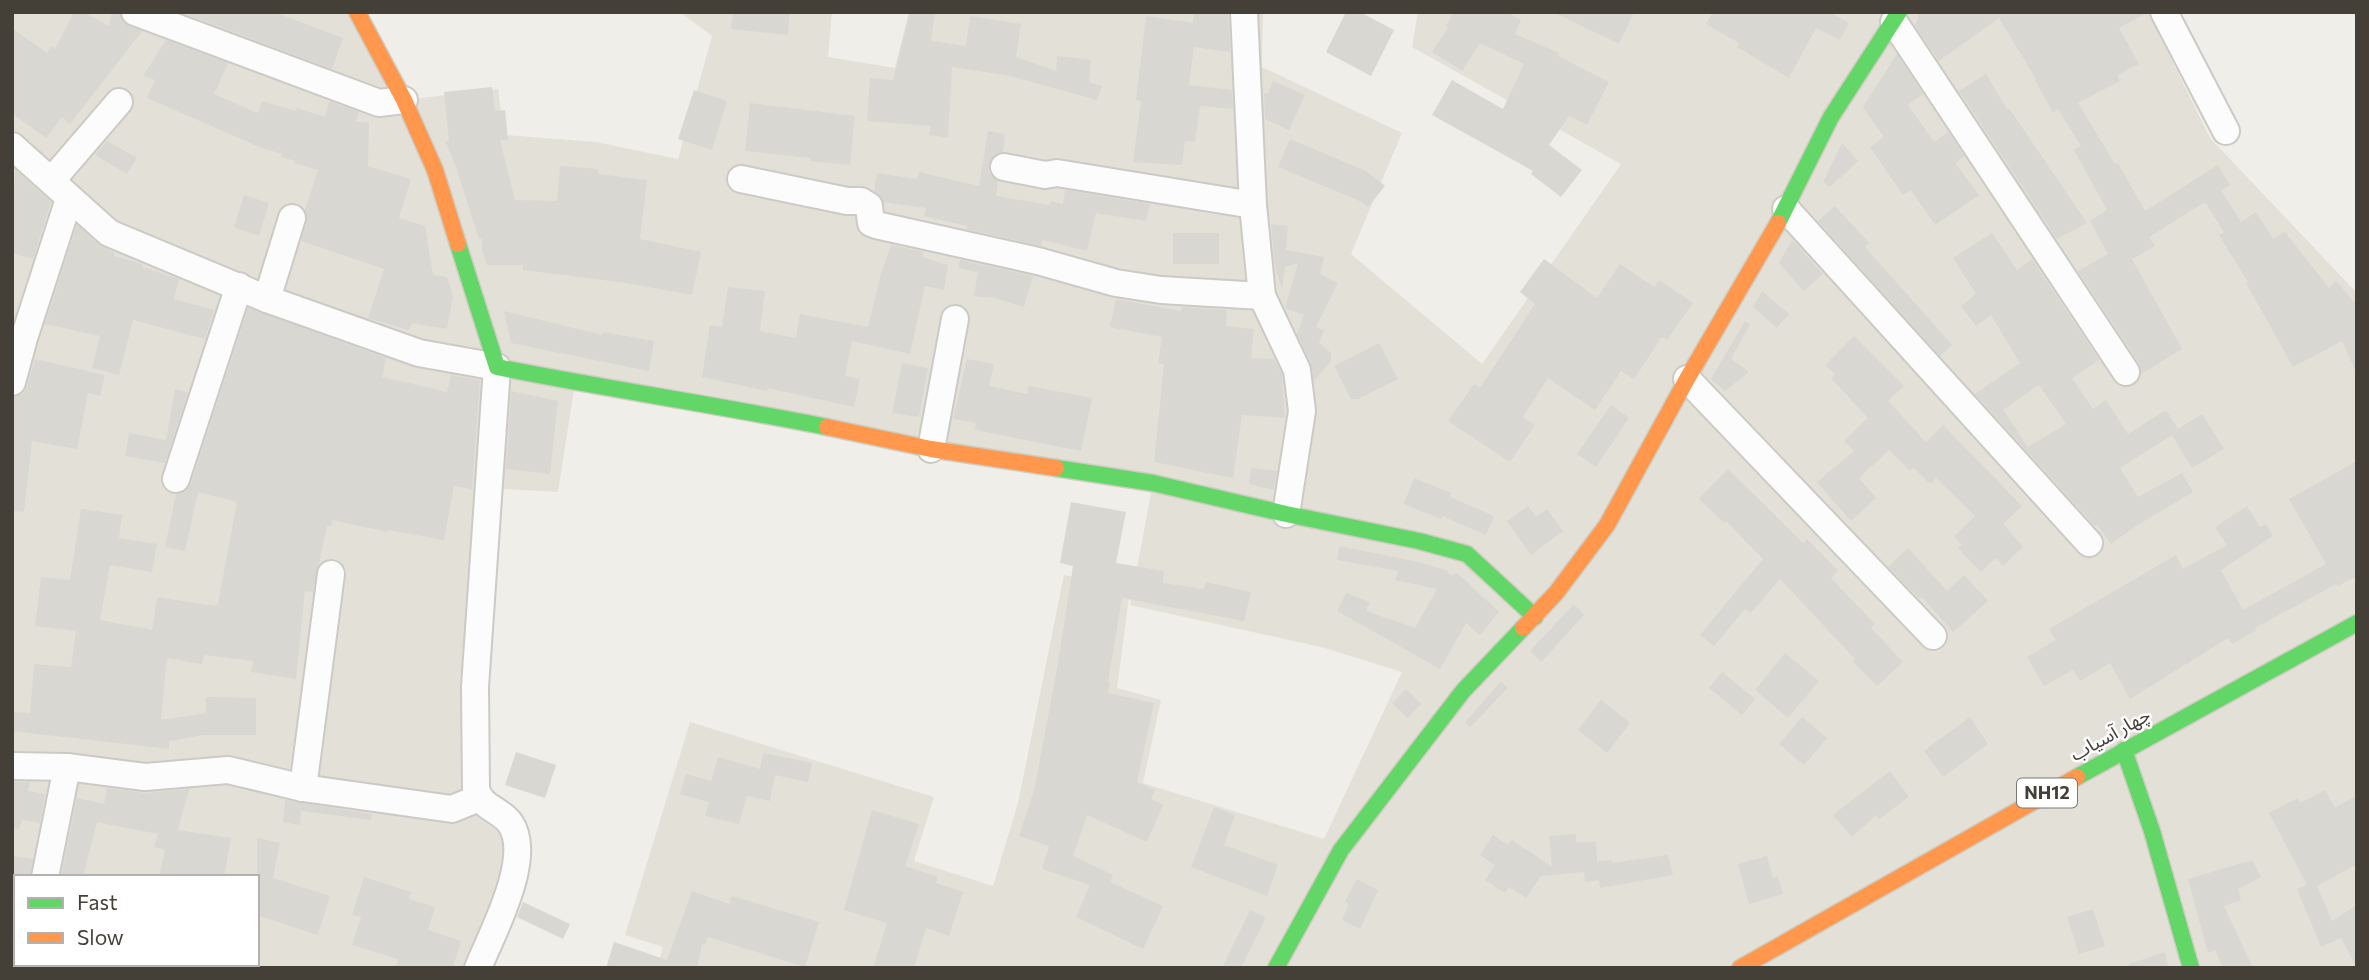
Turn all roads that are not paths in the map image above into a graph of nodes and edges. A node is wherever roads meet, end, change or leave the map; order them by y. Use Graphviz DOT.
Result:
graph roads {
  1 [pos="135,12"];
  2 [pos="357,12"];
  3 [pos="1244,12"];
  4 [pos="2164,12"];
  5 [pos="1897,17"];
  6 [pos="404,100"];
  7 [pos="119,103"];
  8 [pos="2227,131"];
  9 [pos="12,146"];
  10 [pos="1004,167"];
  11 [pos="741,179"];
  12 [pos="60,190"];
  13 [pos="1253,205"];
  14 [pos="1786,209"];
  15 [pos="292,218"];
  16 [pos="239,286"];
  17 [pos="1262,296"];
  18 [pos="267,299"];
  19 [pos="955,319"];
  20 [pos="497,367"];
  21 [pos="2126,372"];
  22 [pos="1687,379"];
  23 [pos="12,382"];
  24 [pos="931,449"];
  25 [pos="176,479"];
  26 [pos="1286,514"];
  27 [pos="2089,543"];
  28 [pos="331,574"];
  29 [pos="1535,617"];
  30 [pos="2357,623"];
  31 [pos="1933,636"];
  32 [pos="2124,750"];
  33 [pos="12,766"];
  34 [pos="67,767"];
  35 [pos="303,788"];
  36 [pos="479,799"];
  37 [pos="45,875"];
  38 [pos="478,968"];
  39 [pos="1276,968"];
  40 [pos="1740,968"];
  41 [pos="2191,968"];
  1 -- 6 [label="street"];
  2 -- 6 [label="main road"];
  3 -- 13 [label="street"];
  4 -- 8 [label="street"];
  5 -- 14 [label="main road"];
  5 -- 21 [label="street"];
  6 -- 20 [label="main road"];
  7 -- 12 [label="street"];
  9 -- 12 [label="street"];
  10 -- 13 [label="street"];
  11 -- 17 [label="street"];
  12 -- 16 [label="street"];
  12 -- 23 [label="street"];
  13 -- 17 [label="street"];
  14 -- 22 [label="main road"];
  14 -- 27 [label="street"];
  15 -- 18 [label="street"];
  16 -- 18 [label="street"];
  16 -- 25 [label="street"];
  17 -- 26 [label="street"];
  18 -- 20 [label="street"];
  19 -- 24 [label="street"];
  20 -- 24 [label="main road"];
  20 -- 36 [label="street"];
  22 -- 29 [label="main road"];
  22 -- 31 [label="street"];
  24 -- 26 [label="main road"];
  26 -- 29 [label="main road"];
  28 -- 35 [label="street"];
  29 -- 39 [label="main road"];
  30 -- 32 [label="main road, چهار آسیاب / NH12"];
  32 -- 40 [label="main road, چهار آسیاب / NH12"];
  32 -- 41 [label="main road"];
  33 -- 34 [label="street"];
  34 -- 35 [label="street"];
  34 -- 37 [label="street"];
  35 -- 36 [label="street"];
  36 -- 38 [label="street"];
}
